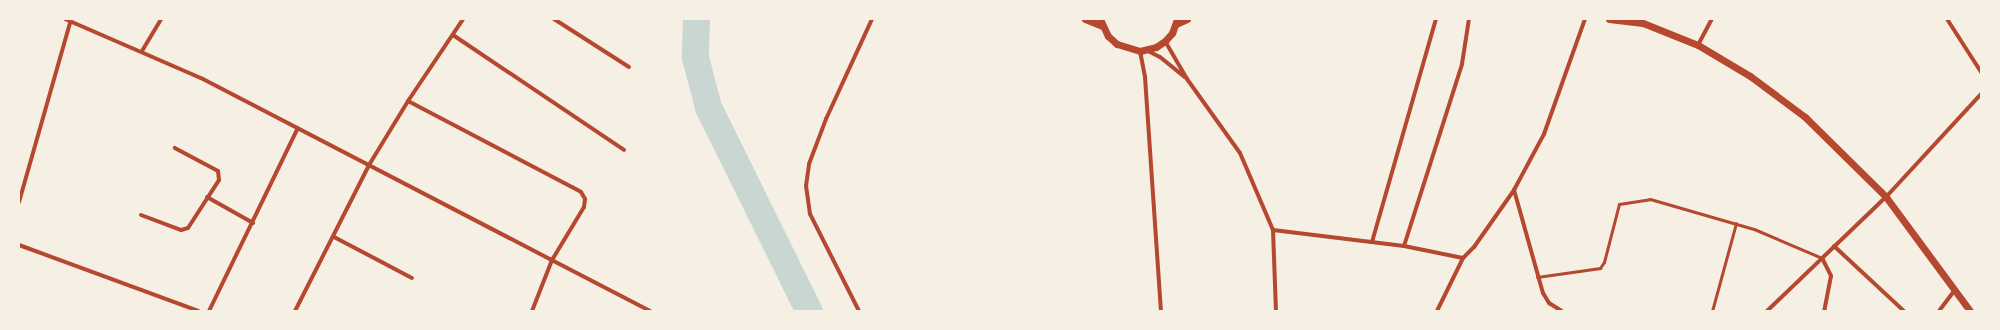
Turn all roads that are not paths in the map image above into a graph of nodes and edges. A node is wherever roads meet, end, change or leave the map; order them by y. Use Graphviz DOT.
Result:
graph roads {
  1 [pos="65,19"];
  2 [pos="161,19"];
  3 [pos="463,19"];
  4 [pos="554,19"];
  5 [pos="872,19"];
  6 [pos="1085,19"];
  7 [pos="1187,19"];
  8 [pos="1436,19"];
  9 [pos="1469,19"];
  10 [pos="1585,19"];
  11 [pos="1609,19"];
  12 [pos="1712,19"];
  13 [pos="1947,19"];
  14 [pos="71,20"];
  15 [pos="1177,21"];
  16 [pos="1101,22"];
  17 [pos="453,35"];
  18 [pos="1165,41"];
  19 [pos="1698,45"];
  20 [pos="142,51"];
  21 [pos="1143,51"];
  22 [pos="629,67"];
  23 [pos="1981,72"];
  24 [pos="1187,79"];
  25 [pos="1981,94"];
  26 [pos="408,101"];
  27 [pos="298,128"];
  28 [pos="175,148"];
  29 [pos="624,150"];
  30 [pos="369,165"];
  31 [pos="1514,190"];
  32 [pos="207,197"];
  33 [pos="1886,197"];
  34 [pos="19,202"];
  35 [pos="141,215"];
  36 [pos="1736,222"];
  37 [pos="253,223"];
  38 [pos="1273,230"];
  39 [pos="334,237"];
  40 [pos="1372,242"];
  41 [pos="19,245"];
  42 [pos="1404,246"];
  43 [pos="1834,246"];
  44 [pos="1463,258"];
  45 [pos="1822,258"];
  46 [pos="552,260"];
  47 [pos="1537,277"];
  48 [pos="412,278"];
  49 [pos="1955,290"];
  50 [pos="198,311"];
  51 [pos="209,311"];
  52 [pos="295,311"];
  53 [pos="532,311"];
  54 [pos="650,311"];
  55 [pos="859,311"];
  56 [pos="1161,311"];
  57 [pos="1276,311"];
  58 [pos="1437,311"];
  59 [pos="1562,311"];
  60 [pos="1712,311"];
  61 [pos="1767,311"];
  62 [pos="1824,311"];
  63 [pos="1904,311"];
  64 [pos="1939,311"];
  65 [pos="1970,311"];
  1 -- 14 [label="street"];
  2 -- 20 [label="street"];
  3 -- 17 [label="street"];
  4 -- 22 [label="street"];
  5 -- 55 [label="street"];
  6 -- 16 [label="street"];
  7 -- 15 [label="street"];
  8 -- 40 [label="street"];
  9 -- 42 [label="street"];
  10 -- 31 [label="street"];
  11 -- 19 [label="street"];
  12 -- 19 [label="street"];
  13 -- 23 [label="street"];
  14 -- 20 [label="street"];
  14 -- 34 [label="street"];
  15 -- 18 [label="street"];
  16 -- 21 [label="street"];
  17 -- 26 [label="street"];
  17 -- 29 [label="street"];
  18 -- 21 [label="street"];
  18 -- 24 [label="street"];
  19 -- 33 [label="street"];
  20 -- 27 [label="street"];
  21 -- 24 [label="street"];
  21 -- 56 [label="street"];
  24 -- 38 [label="street"];
  25 -- 33 [label="street"];
  26 -- 30 [label="street"];
  26 -- 46 [label="street"];
  27 -- 30 [label="street"];
  27 -- 37 [label="street"];
  28 -- 32 [label="street"];
  30 -- 39 [label="street"];
  30 -- 46 [label="street"];
  31 -- 44 [label="street"];
  31 -- 47 [label="street"];
  32 -- 35 [label="street"];
  32 -- 37 [label="street"];
  33 -- 43 [label="street"];
  33 -- 49 [label="street"];
  36 -- 45 [label="lane"];
  36 -- 47 [label="lane"];
  36 -- 60 [label="lane"];
  37 -- 51 [label="street"];
  38 -- 40 [label="street"];
  38 -- 57 [label="street"];
  39 -- 48 [label="street"];
  39 -- 52 [label="street"];
  40 -- 42 [label="street"];
  41 -- 50 [label="street"];
  42 -- 44 [label="street"];
  43 -- 45 [label="street"];
  43 -- 63 [label="street"];
  44 -- 58 [label="street"];
  45 -- 61 [label="street"];
  45 -- 62 [label="street"];
  46 -- 53 [label="street"];
  46 -- 54 [label="street"];
  47 -- 59 [label="street"];
  49 -- 64 [label="street"];
  49 -- 65 [label="street"];
}
